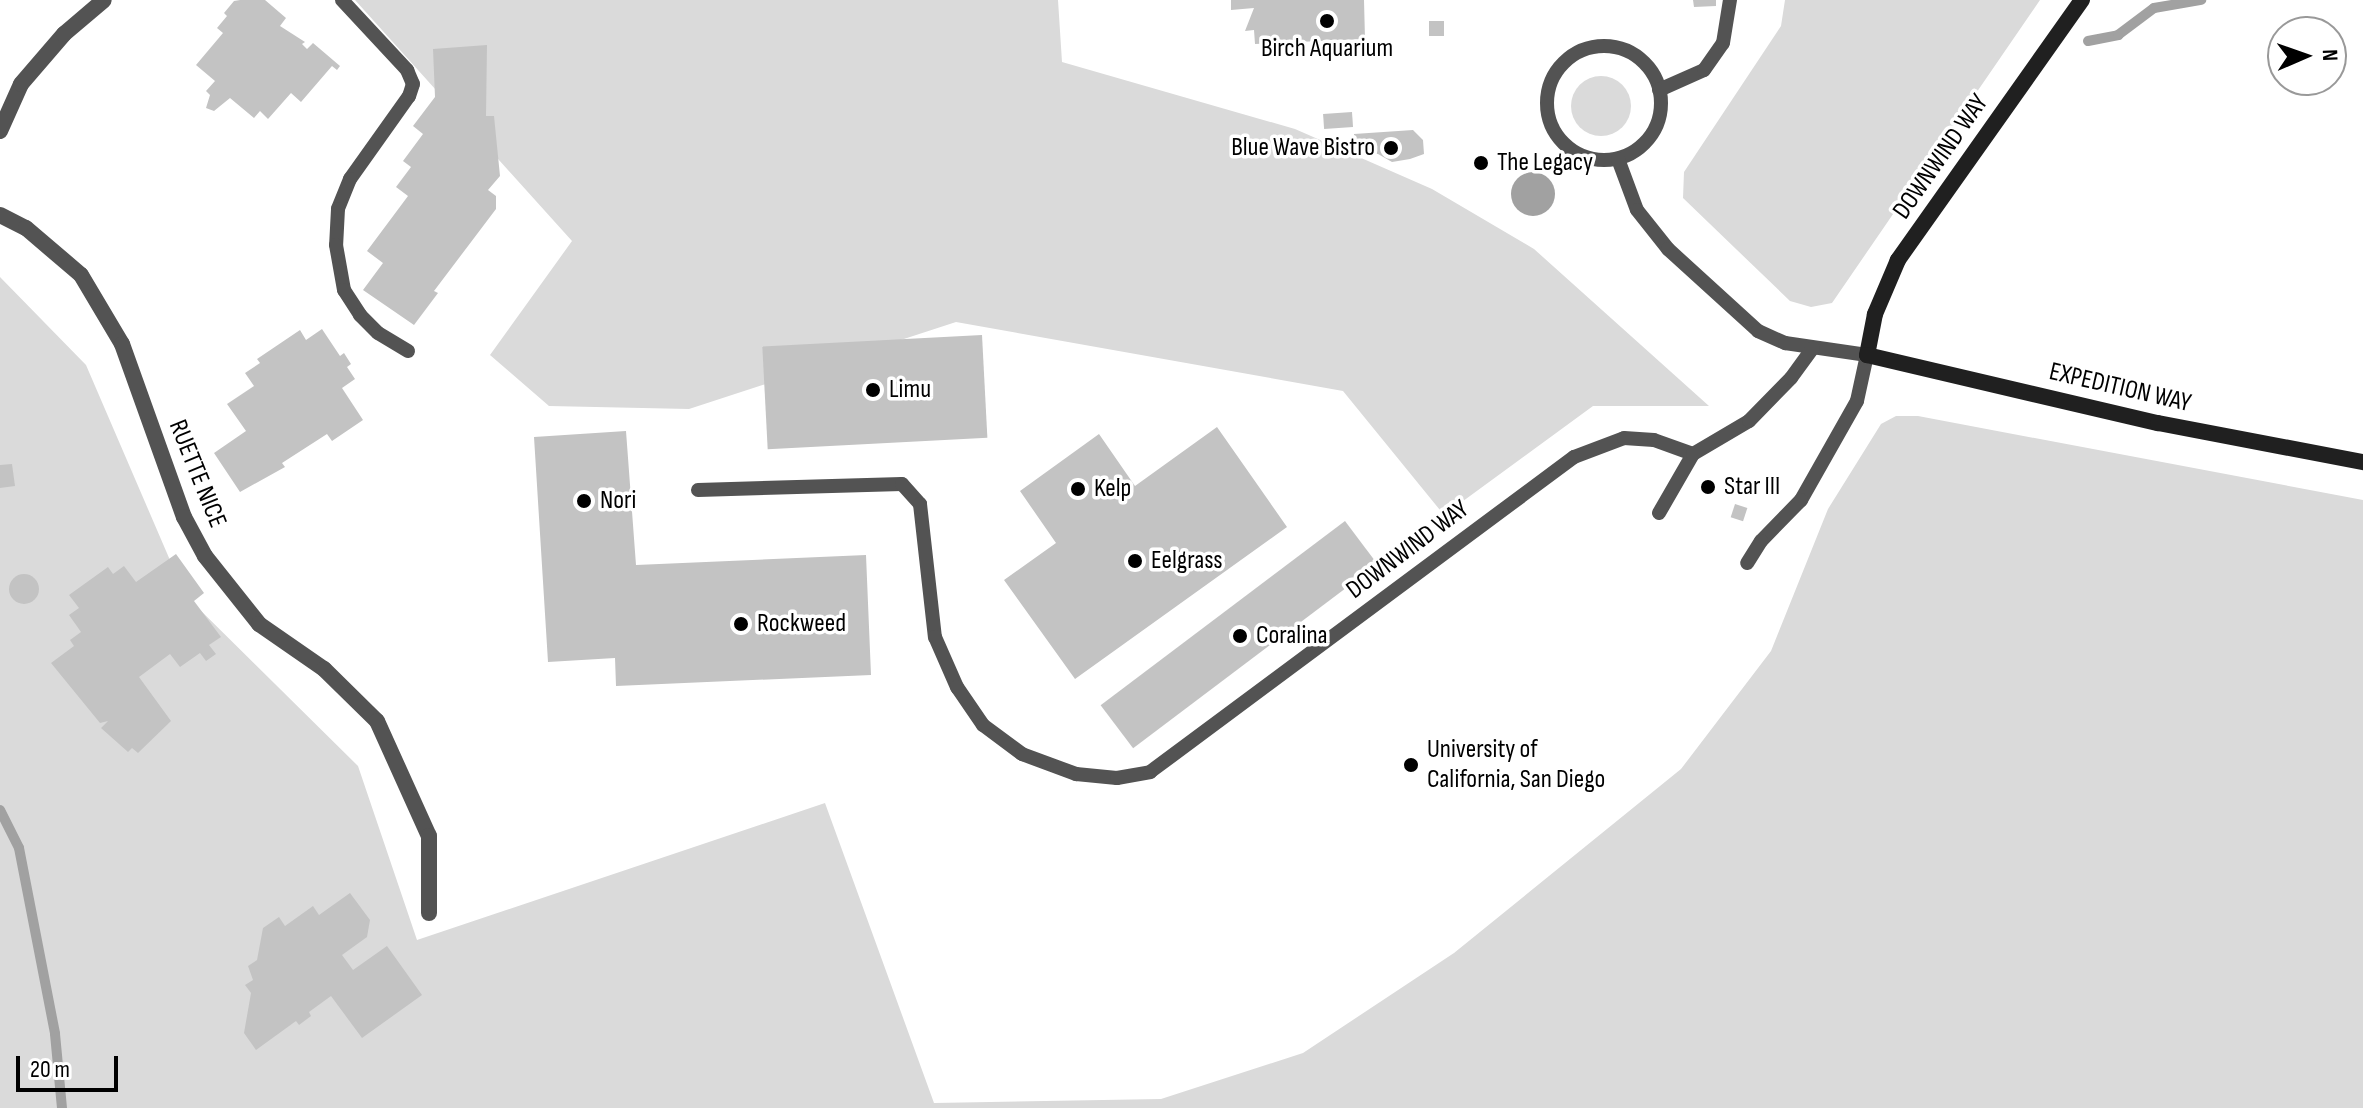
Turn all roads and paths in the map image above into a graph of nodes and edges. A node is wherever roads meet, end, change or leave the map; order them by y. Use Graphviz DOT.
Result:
graph roads {
  1 [pos="104,0"];
  2 [pos="342,0"];
  3 [pos="1730,0"];
  4 [pos="2082,0"];
  5 [pos="1659,90"];
  6 [pos="0,131"];
  7 [pos="1618,159"];
  8 [pos="0,215"];
  9 [pos="1813,348"];
  10 [pos="408,351"];
  11 [pos="1867,355"];
  12 [pos="1693,454"];
  13 [pos="2363,462"];
  14 [pos="698,490"];
  15 [pos="1659,513"];
  16 [pos="1747,563"];
  17 [pos="429,913"];
  1 -- 6 [label="street"];
  2 -- 10 [label="lane"];
  3 -- 5 [label="lane"];
  4 -- 11 [label="street, DOWNWIND WAY"];
  5 -- 7 [label="lane"];
  5 -- 7 [label="lane"];
  7 -- 9 [label="lane"];
  8 -- 17 [label="street, RUETTE NICE"];
  9 -- 11 [label="lane"];
  9 -- 12 [label="lane"];
  11 -- 13 [label="street, EXPEDITION WAY"];
  11 -- 16 [label="lane"];
  12 -- 14 [label="lane, DOWNWIND WAY"];
  12 -- 15 [label="lane"];
}
